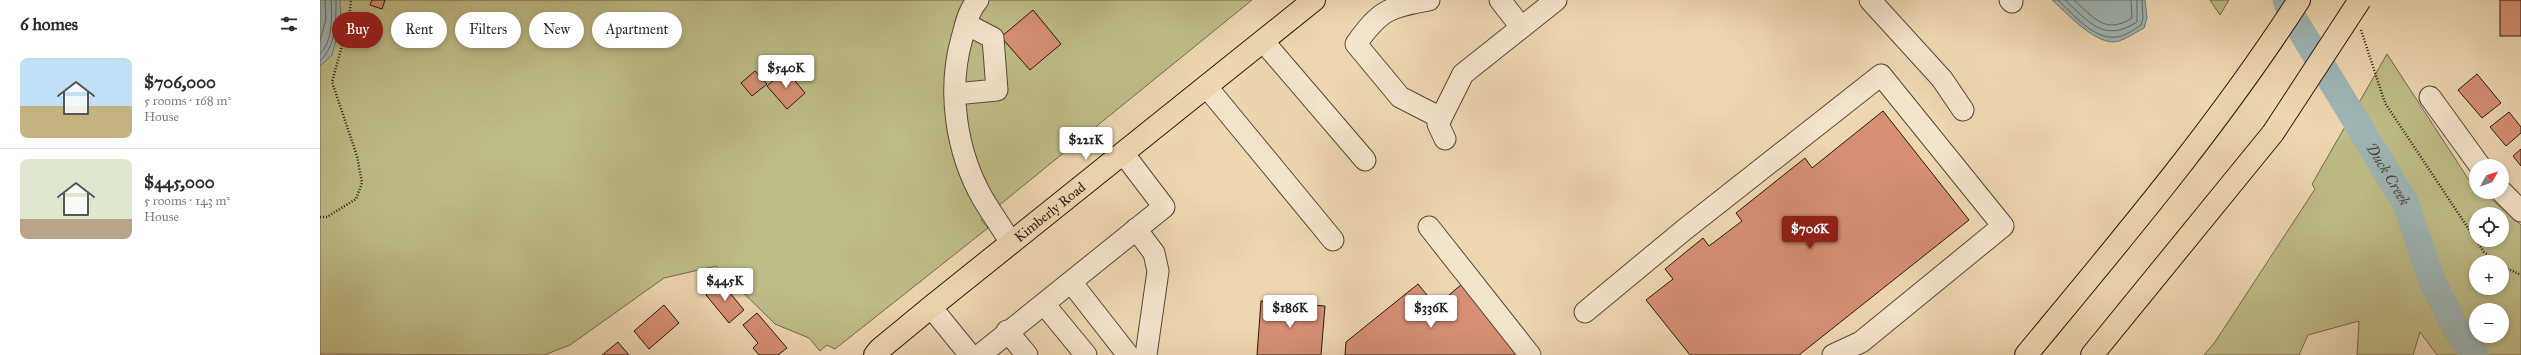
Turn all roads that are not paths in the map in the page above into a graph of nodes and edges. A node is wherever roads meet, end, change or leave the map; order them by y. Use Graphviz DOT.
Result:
graph roads {
  1 [pos="978,0"];
  2 [pos="1314,0"];
  3 [pos="1429,0"];
  4 [pos="1500,0"];
  5 [pos="1556,0"];
  6 [pos="2299,0"];
  7 [pos="2360,0"];
  8 [pos="1872,2"];
  9 [pos="966,24"];
  10 [pos="1521,27"];
  11 [pos="1263,41"];
  12 [pos="1206,86"];
  13 [pos="955,94"];
  14 [pos="2430,97"];
  15 [pos="1963,110"];
  16 [pos="1442,118"];
  17 [pos="1445,139"];
  18 [pos="1123,153"];
  19 [pos="2475,159"];
  20 [pos="1365,160"];
  21 [pos="2509,199"];
  22 [pos="2521,212"];
  23 [pos="1429,227"];
  24 [pos="1136,229"];
  25 [pos="1333,240"];
  26 [pos="1011,243"];
  27 [pos="1070,282"];
  28 [pos="1044,304"];
  29 [pos="931,307"];
  30 [pos="1585,312"];
  31 [pos="2049,327"];
  32 [pos="1007,331"];
  33 [pos="873,353"];
  34 [pos="970,355"];
  35 [pos="980,355"];
  36 [pos="1027,355"];
  37 [pos="1086,355"];
  38 [pos="1128,355"];
  39 [pos="1146,355"];
  40 [pos="1530,355"];
  41 [pos="1833,355"];
  42 [pos="2014,355"];
  43 [pos="2026,355"];
  44 [pos="2092,355"];
  1 -- 9 [label="street"];
  2 -- 11 [label="main road, Kimberly Road"];
  3 -- 16 [label="street"];
  4 -- 10 [label="street"];
  5 -- 10 [label="street"];
  6 -- 31 [label="main road"];
  7 -- 44 [label="main road, bridge"];
  8 -- 15 [label="street"];
  9 -- 13 [label="street"];
  9 -- 13 [label="street"];
  10 -- 16 [label="street"];
  11 -- 12 [label="main road, Kimberly Road"];
  11 -- 20 [label="street"];
  12 -- 18 [label="main road, Kimberly Road"];
  12 -- 25 [label="street"];
  13 -- 26 [label="street"];
  14 -- 19 [label="street"];
  16 -- 17 [label="street"];
  18 -- 24 [label="street"];
  18 -- 26 [label="main road, Kimberly Road"];
  21 -- 22 [label="street"];
  23 -- 40 [label="street"];
  24 -- 27 [label="street"];
  24 -- 39 [label="street"];
  26 -- 29 [label="main road, Kimberly Road"];
  27 -- 28 [label="street"];
  27 -- 38 [label="street"];
  28 -- 32 [label="street"];
  28 -- 37 [label="street"];
  29 -- 33 [label="main road, Kimberly Road"];
  29 -- 34 [label="street"];
  30 -- 41 [label="street"];
  31 -- 42 [label="main road"];
  31 -- 43 [label="main road"];
  32 -- 35 [label="street"];
  32 -- 36 [label="street"];
}
